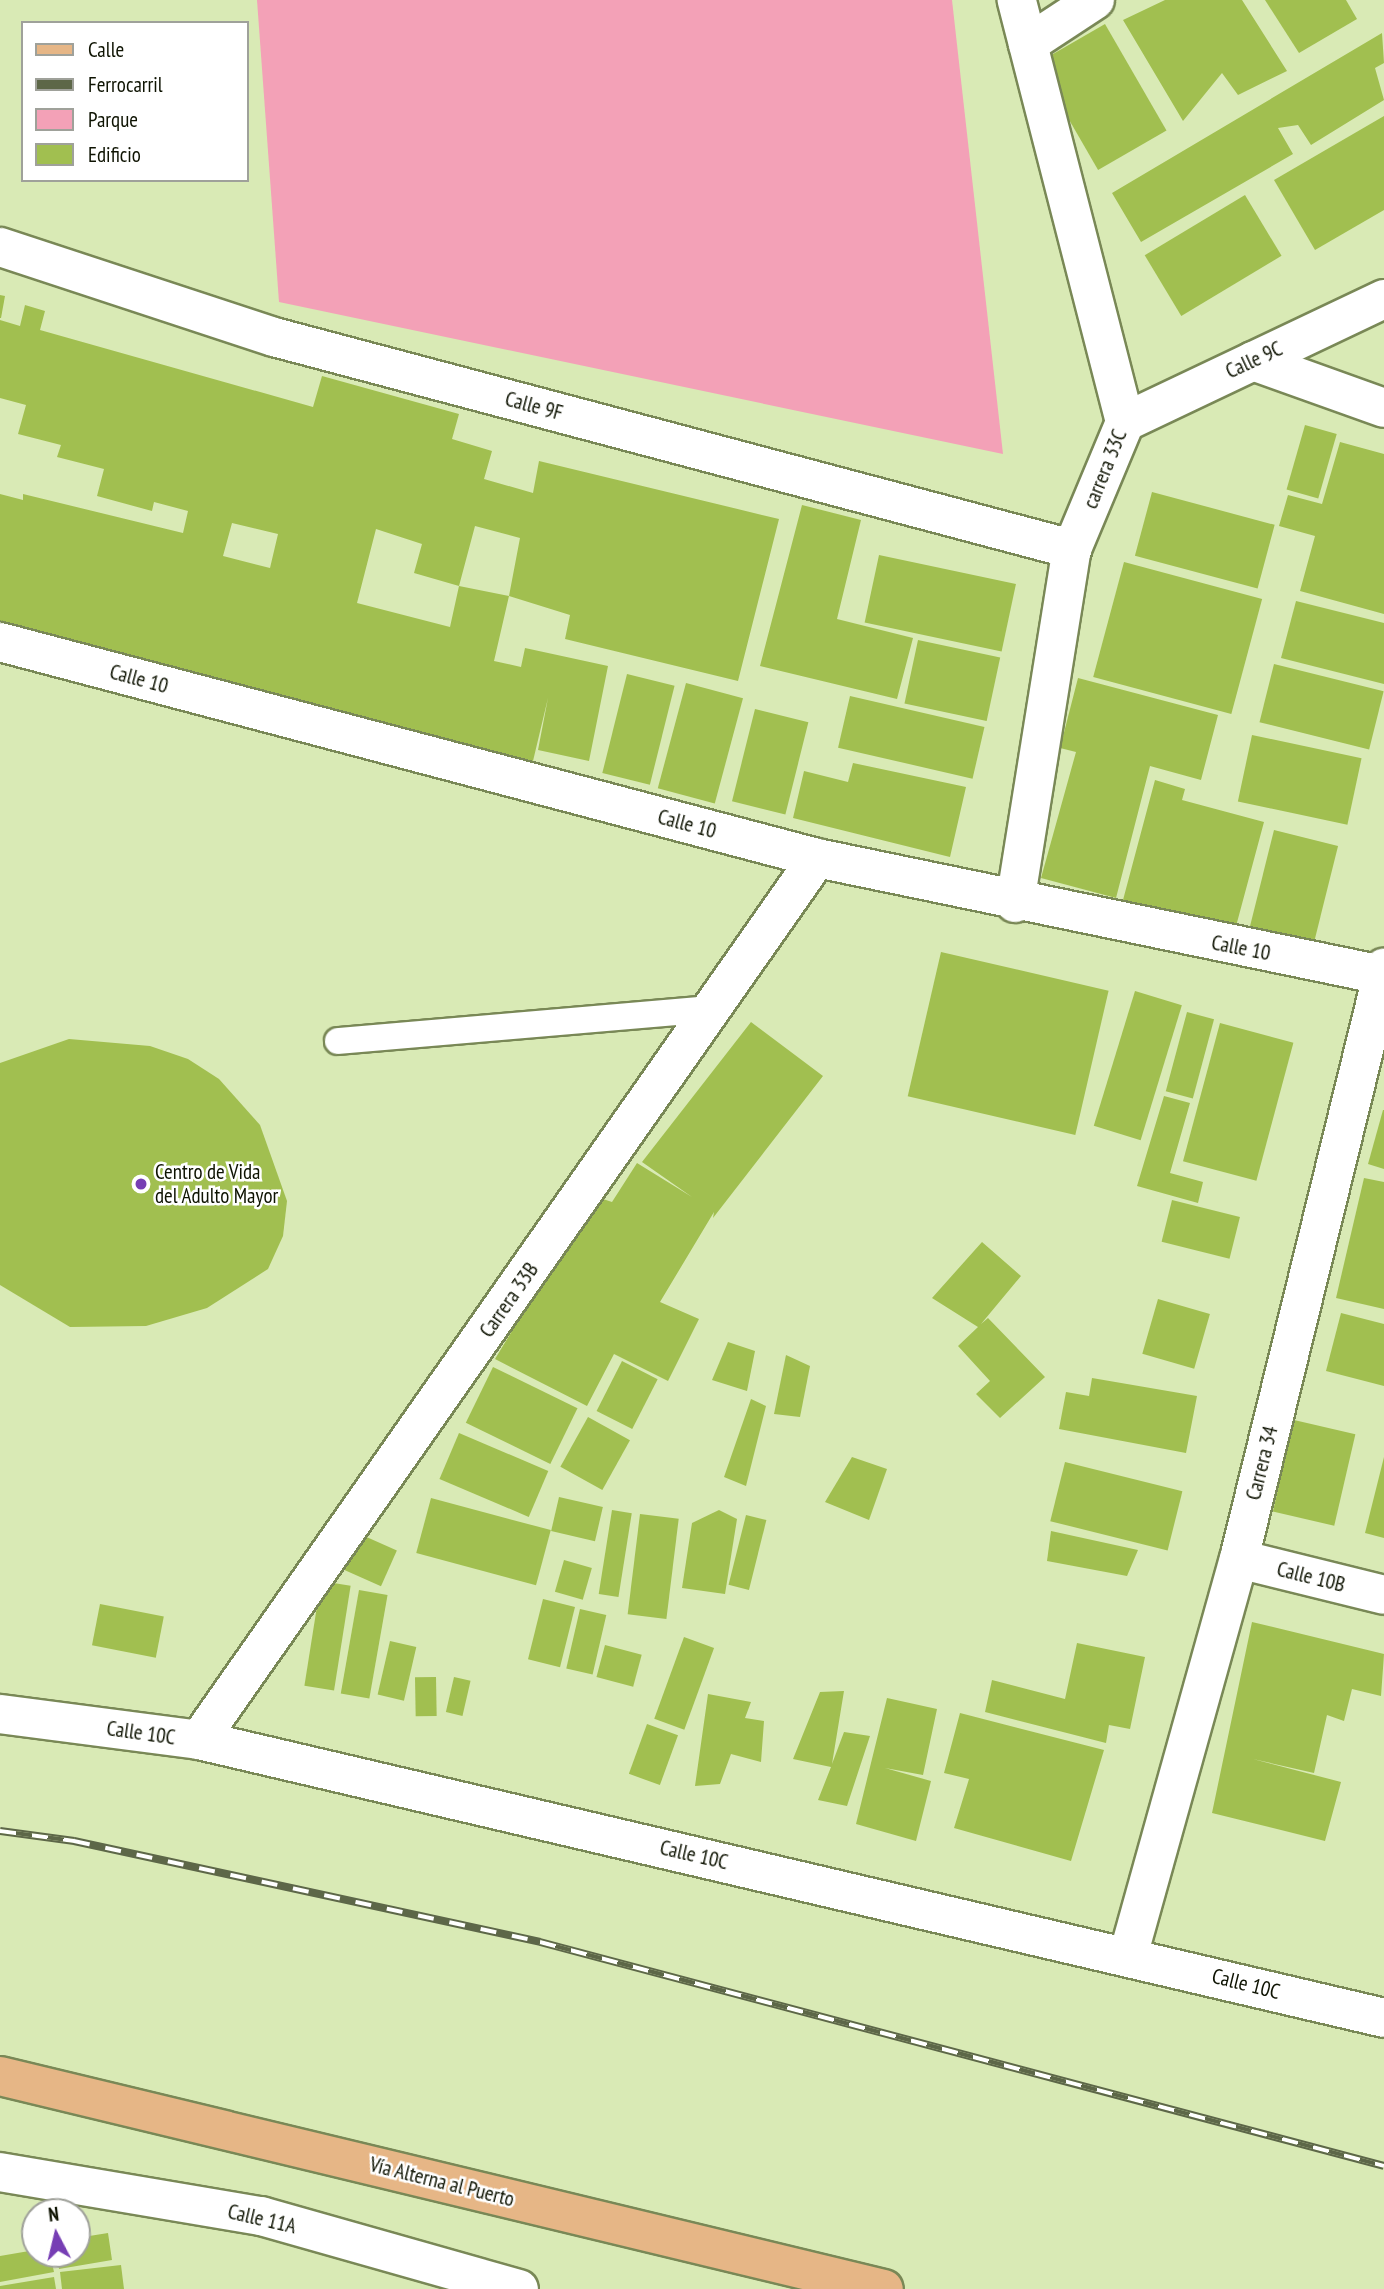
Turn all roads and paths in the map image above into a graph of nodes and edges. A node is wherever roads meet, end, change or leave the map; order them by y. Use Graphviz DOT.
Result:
graph roads {
  1 [pos="1017,0"];
  2 [pos="1095,0"];
  3 [pos="1028,44"];
  4 [pos="0,247"];
  5 [pos="1384,299"];
  6 [pos="1254,361"];
  7 [pos="1384,408"];
  8 [pos="1125,422"];
  9 [pos="1072,550"];
  10 [pos="0,642"];
  11 [pos="817,858"];
  12 [pos="1015,903"];
  13 [pos="1383,971"];
  14 [pos="713,1009"];
  15 [pos="338,1041"];
  16 [pos="1239,1559"];
  17 [pos="1384,1595"];
  18 [pos="0,1714"];
  19 [pos="199,1740"];
  20 [pos="1128,1956"];
  21 [pos="1384,2018"];
  22 [pos="0,2076"];
  23 [pos="0,2172"];
  24 [pos="519,2289"];
  25 [pos="884,2289"];
  1 -- 3 [label="street, carrera 33C"];
  2 -- 3 [label="street"];
  3 -- 8 [label="street, carrera 33C"];
  4 -- 9 [label="street, Calle 9F"];
  5 -- 6 [label="street, Calle 9C"];
  6 -- 7 [label="street"];
  6 -- 8 [label="street, Calle 9C"];
  8 -- 9 [label="street, carrera 33C"];
  9 -- 12 [label="street, carrera 33C"];
  10 -- 11 [label="street, Calle 10"];
  11 -- 12 [label="street, Calle 10"];
  11 -- 14 [label="street, Carrera 33B"];
  12 -- 13 [label="street, Calle 10"];
  13 -- 16 [label="street, Carrera 34"];
  14 -- 15 [label="lane"];
  14 -- 19 [label="street, Carrera 33B"];
  16 -- 17 [label="street, Calle 10B"];
  16 -- 20 [label="street, Carrera 34"];
  18 -- 19 [label="street, Calle 10C"];
  19 -- 20 [label="street, Calle 10C"];
  20 -- 21 [label="street, Calle 10C"];
  22 -- 25 [label="main road, Vía Alterna al Puerto"];
  23 -- 24 [label="street, Calle 11A"];
}
